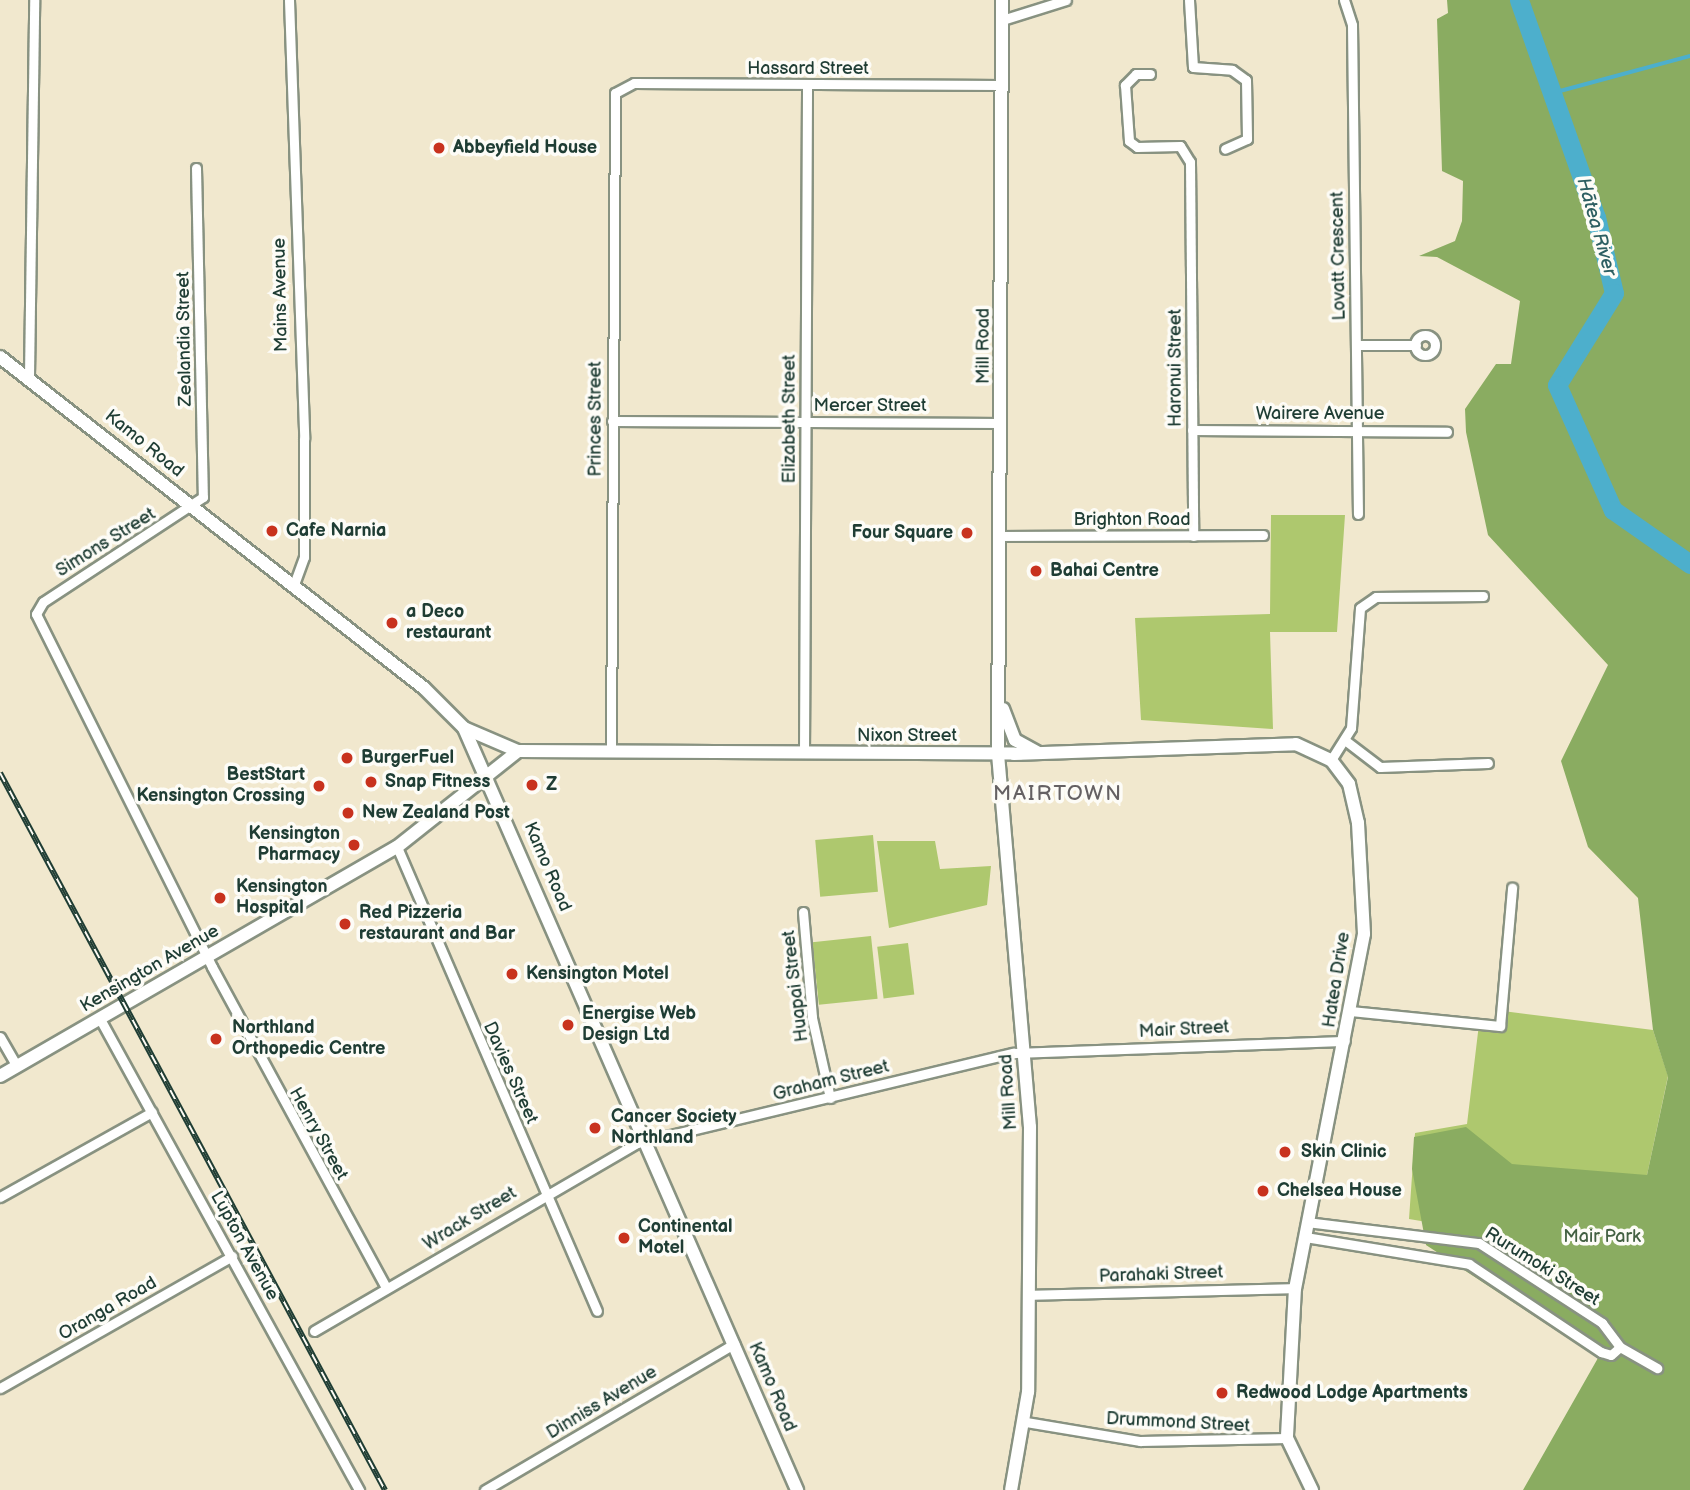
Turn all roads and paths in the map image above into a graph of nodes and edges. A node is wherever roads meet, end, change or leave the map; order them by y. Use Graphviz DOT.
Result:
graph roads {
  1 [pos="34,0"];
  2 [pos="289,0"];
  3 [pos="1002,0"];
  4 [pos="1066,0"];
  5 [pos="1189,0"];
  6 [pos="1344,0"];
  7 [pos="1002,20"];
  8 [pos="1150,74"];
  9 [pos="807,84"];
  10 [pos="1000,85"];
  11 [pos="617,89"];
  12 [pos="1225,149"];
  13 [pos="196,168"];
  14 [pos="1356,345"];
  15 [pos="1416,345"];
  16 [pos="0,357"];
  17 [pos="29,376"];
  18 [pos="612,421"];
  19 [pos="806,422"];
  20 [pos="1002,423"];
  21 [pos="1356,429"];
  22 [pos="1192,430"];
  23 [pos="1447,432"];
  24 [pos="194,506"];
  25 [pos="1358,514"];
  26 [pos="1001,536"];
  27 [pos="1194,536"];
  28 [pos="1263,536"];
  29 [pos="293,587"];
  30 [pos="1483,596"];
  31 [pos="37,610"];
  32 [pos="999,692"];
  33 [pos="464,728"];
  34 [pos="1346,740"];
  35 [pos="611,750"];
  36 [pos="518,751"];
  37 [pos="804,753"];
  38 [pos="1038,753"];
  39 [pos="998,754"];
  40 [pos="1331,760"];
  41 [pos="1489,763"];
  42 [pos="486,771"];
  43 [pos="397,847"];
  44 [pos="1512,888"];
  45 [pos="803,912"];
  46 [pos="209,955"];
  47 [pos="1350,1011"];
  48 [pos="100,1019"];
  49 [pos="0,1037"];
  50 [pos="1345,1041"];
  51 [pos="1024,1053"];
  52 [pos="17,1066"];
  53 [pos="0,1076"];
  54 [pos="830,1098"];
  55 [pos="152,1112"];
  56 [pos="646,1141"];
  57 [pos="545,1193"];
  58 [pos="0,1197"];
  59 [pos="1307,1222"];
  60 [pos="1305,1237"];
  61 [pos="232,1256"];
  62 [pos="386,1288"];
  63 [pos="1295,1288"];
  64 [pos="1028,1295"];
  65 [pos="597,1311"];
  66 [pos="314,1331"];
  67 [pos="734,1344"];
  68 [pos="1620,1347"];
  69 [pos="1657,1368"];
  70 [pos="0,1388"];
  71 [pos="1026,1422"];
  72 [pos="1287,1438"];
  73 [pos="497,1487"];
  74 [pos="359,1490"];
  75 [pos="485,1490"];
  76 [pos="797,1490"];
  77 [pos="1011,1490"];
  78 [pos="1312,1490"];
  1 -- 17 [label="street"];
  2 -- 29 [label="street, Mains Avenue"];
  3 -- 7 [label="main road, Mill Road"];
  4 -- 7 [label="street"];
  5 -- 12 [label="street"];
  6 -- 14 [label="street, Lovatt Crescent"];
  7 -- 10 [label="main road, Mill Road"];
  8 -- 22 [label="street, Haronui Street"];
  9 -- 10 [label="street, Hassard Street"];
  9 -- 11 [label="street, Hassard Street"];
  9 -- 19 [label="street, Elizabeth Street"];
  10 -- 20 [label="main road, Mill Road"];
  11 -- 18 [label="street, Princes Street"];
  13 -- 24 [label="street, Zealandia Street"];
  14 -- 15 [label="street"];
  14 -- 21 [label="street, Lovatt Crescent"];
  16 -- 17 [label="main road, Kamo Road"];
  17 -- 24 [label="main road, Kamo Road"];
  18 -- 19 [label="street, Mercer Street"];
  18 -- 35 [label="street, Princes Street"];
  19 -- 20 [label="street, Mercer Street"];
  19 -- 37 [label="street, Elizabeth Street"];
  20 -- 26 [label="main road, Mill Road"];
  21 -- 22 [label="street, Wairere Avenue"];
  21 -- 23 [label="street, Wairere Avenue"];
  21 -- 25 [label="street, Lovatt Crescent"];
  22 -- 27 [label="street, Haronui Street"];
  24 -- 29 [label="main road, Kamo Road"];
  24 -- 31 [label="street, Simons Street"];
  26 -- 27 [label="street, Brighton Road"];
  26 -- 32 [label="main road, Mill Road"];
  27 -- 28 [label="street, Brighton Road"];
  29 -- 33 [label="main road, Kamo Road"];
  30 -- 34 [label="street"];
  31 -- 46 [label="street, Henry Street"];
  32 -- 38 [label="main road, Mill Road"];
  32 -- 39 [label="main road, Mill Road"];
  33 -- 36 [label="main road"];
  33 -- 42 [label="main road, Kamo Road"];
  34 -- 40 [label="street"];
  34 -- 41 [label="street"];
  35 -- 36 [label="main road, Nixon Street"];
  35 -- 37 [label="main road, Nixon Street"];
  36 -- 42 [label="main road"];
  37 -- 39 [label="main road, Nixon Street"];
  38 -- 39 [label="main road, Nixon Street"];
  38 -- 40 [label="main road, Nixon Street"];
  39 -- 51 [label="main road, Mill Road"];
  40 -- 47 [label="main road, Hatea Drive"];
  42 -- 43 [label="main road, Kensington Avenue"];
  42 -- 56 [label="main road, Kamo Road"];
  43 -- 46 [label="main road, Kensington Avenue"];
  43 -- 57 [label="street, Davies Street"];
  44 -- 47 [label="street"];
  45 -- 54 [label="street, Huapai Street"];
  46 -- 48 [label="main road, Kensington Avenue"];
  46 -- 62 [label="street, Henry Street"];
  47 -- 50 [label="main road, Hatea Drive"];
  48 -- 52 [label="main road, Kensington Avenue"];
  48 -- 55 [label="street, Lupton Avenue"];
  49 -- 52 [label="street"];
  50 -- 51 [label="street, Mair Street"];
  50 -- 59 [label="main road, Hatea Drive"];
  51 -- 54 [label="street, Graham Street"];
  51 -- 64 [label="main road, Mill Road"];
  52 -- 53 [label="main road, Kensington Avenue"];
  54 -- 56 [label="street, Graham Street"];
  55 -- 58 [label="street"];
  55 -- 61 [label="street, Lupton Avenue"];
  56 -- 57 [label="street, Wrack Street"];
  56 -- 67 [label="main road, Kamo Road"];
  57 -- 62 [label="street, Wrack Street"];
  57 -- 65 [label="street, Davies Street"];
  59 -- 60 [label="main road, Hatea Drive"];
  59 -- 68 [label="street, Rurumoki Street"];
  60 -- 63 [label="main road, Hatea Drive"];
  60 -- 68 [label="street, Rurumoki Street"];
  61 -- 70 [label="street, Oranga Road"];
  61 -- 74 [label="street, Lupton Avenue"];
  62 -- 66 [label="street, Wrack Street"];
  63 -- 64 [label="street, Parahaki Street"];
  63 -- 72 [label="main road, Hatea Drive"];
  64 -- 71 [label="main road, Mill Road"];
  67 -- 73 [label="street, Dinniss Avenue"];
  67 -- 76 [label="main road, Kamo Road"];
  68 -- 69 [label="street, Rurumoki Street"];
  71 -- 72 [label="street, Drummond Street"];
  71 -- 77 [label="main road, Mill Road"];
  72 -- 78 [label="main road, Hatea Drive"];
  73 -- 75 [label="street, Dinniss Avenue"];
}
